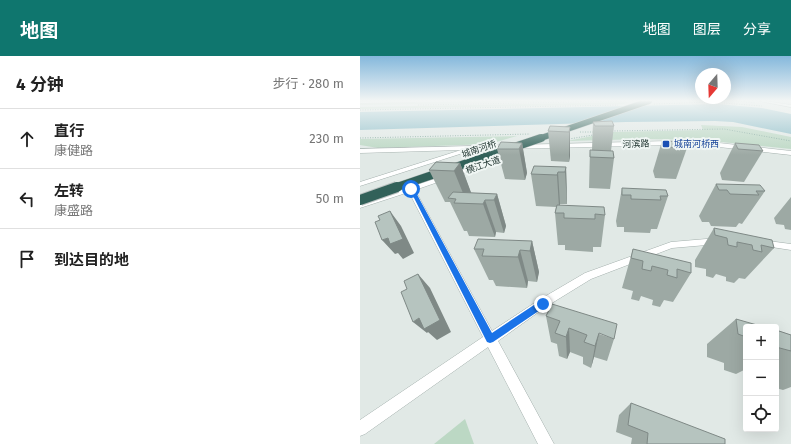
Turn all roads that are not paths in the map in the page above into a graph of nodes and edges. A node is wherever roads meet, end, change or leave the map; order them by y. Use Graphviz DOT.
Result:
graph roads {
  1 [pos="583,119"];
  2 [pos="600,119"];
  3 [pos="538,146"];
  4 [pos="475,148"];
  5 [pos="360,151"];
  6 [pos="791,153"];
  7 [pos="360,184"];
  8 [pos="411,189"];
  9 [pos="360,193"];
  10 [pos="360,200"];
  11 [pos="360,206"];
  12 [pos="730,241"];
  13 [pos="751,242"];
  14 [pos="791,247"];
  15 [pos="490,339"];
  16 [pos="360,429"];
  17 [pos="546,444"];
  1 -- 9 [label="highway, 城南河桥"];
  2 -- 10 [label="highway, 城南河桥, bridge"];
  3 -- 4 [label="street, 河滨路"];
  3 -- 6 [label="street, 河滨路"];
  3 -- 8 [label="street, 横江大道"];
  4 -- 5 [label="street, 河滨路"];
  4 -- 7 [label="street, 横江大道"];
  8 -- 11 [label="street, 横江大道"];
  8 -- 15 [label="street"];
  12 -- 15 [label="street"];
  13 -- 14 [label="street"];
  15 -- 16 [label="street"];
  15 -- 17 [label="street"];
}
